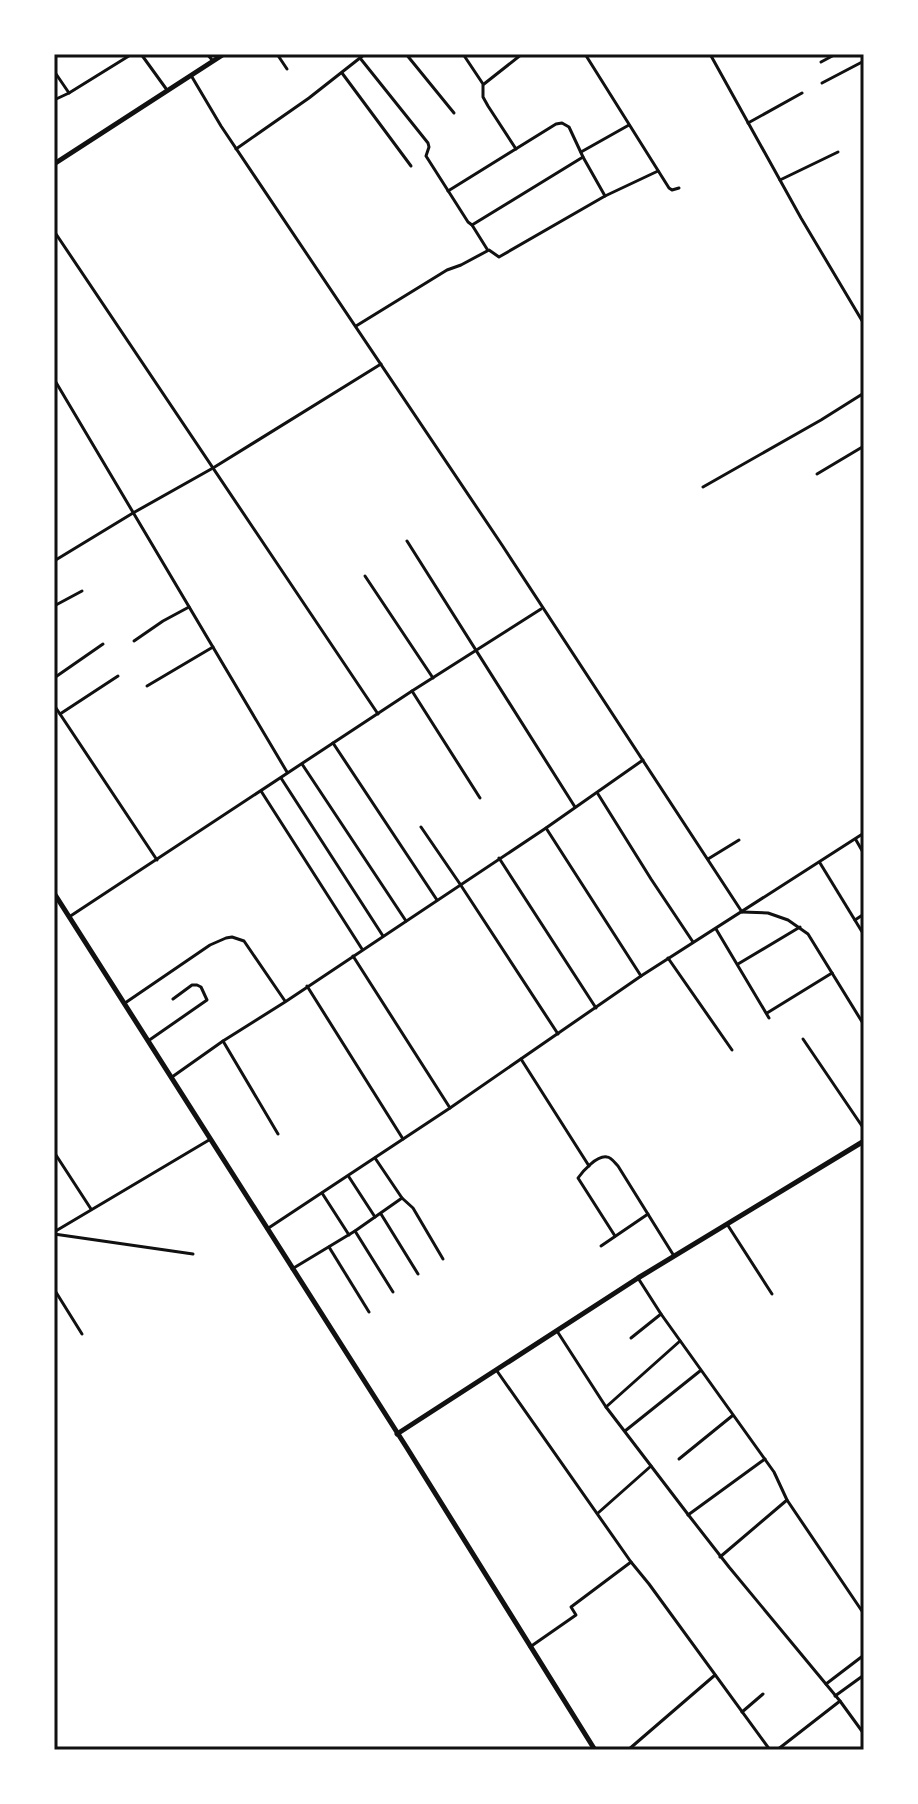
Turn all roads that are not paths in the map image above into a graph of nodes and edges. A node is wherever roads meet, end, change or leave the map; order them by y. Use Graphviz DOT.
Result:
graph roads {
  1 [pos="132,54"];
  2 [pos="141,54"];
  3 [pos="207,54"];
  4 [pos="224,54"];
  5 [pos="277,54"];
  6 [pos="365,54"];
  7 [pos="406,54"];
  8 [pos="463,54"];
  9 [pos="522,54"];
  10 [pos="585,54"];
  11 [pos="710,54"];
  12 [pos="836,54"];
  13 [pos="360,58"];
  14 [pos="213,61"];
  15 [pos="864,61"];
  16 [pos="821,62"];
  17 [pos="287,69"];
  18 [pos="54,71"];
  19 [pos="342,73"];
  20 [pos="191,76"];
  21 [pos="822,83"];
  22 [pos="483,84"];
  23 [pos="167,90"];
  24 [pos="69,93"];
  25 [pos="802,93"];
  26 [pos="54,100"];
  27 [pos="454,113"];
  28 [pos="748,123"];
  29 [pos="629,125"];
  30 [pos="236,149"];
  31 [pos="516,149"];
  32 [pos="838,152"];
  33 [pos="582,155"];
  34 [pos="54,164"];
  35 [pos="411,166"];
  36 [pos="658,171"];
  37 [pos="780,180"];
  38 [pos="679,188"];
  39 [pos="448,191"];
  40 [pos="605,196"];
  41 [pos="472,225"];
  42 [pos="54,231"];
  43 [pos="488,250"];
  44 [pos="864,324"];
  45 [pos="356,326"];
  46 [pos="381,364"];
  47 [pos="54,379"];
  48 [pos="864,393"];
  49 [pos="864,446"];
  50 [pos="213,468"];
  51 [pos="817,474"];
  52 [pos="703,487"];
  53 [pos="133,513"];
  54 [pos="407,541"];
  55 [pos="54,561"];
  56 [pos="365,576"];
  57 [pos="82,591"];
  58 [pos="54,606"];
  59 [pos="189,607"];
  60 [pos="543,608"];
  61 [pos="134,641"];
  62 [pos="103,644"];
  63 [pos="213,647"];
  64 [pos="476,650"];
  65 [pos="118,676"];
  66 [pos="54,678"];
  67 [pos="433,678"];
  68 [pos="147,686"];
  69 [pos="412,691"];
  70 [pos="54,705"];
  71 [pos="60,714"];
  72 [pos="378,714"];
  73 [pos="333,743"];
  74 [pos="643,760"];
  75 [pos="302,764"];
  76 [pos="288,773"];
  77 [pos="281,778"];
  78 [pos="261,791"];
  79 [pos="597,793"];
  80 [pos="480,798"];
  81 [pos="575,807"];
  82 [pos="421,827"];
  83 [pos="546,828"];
  84 [pos="864,833"];
  85 [pos="855,839"];
  86 [pos="739,840"];
  87 [pos="864,854"];
  88 [pos="499,858"];
  89 [pos="708,859"];
  90 [pos="157,860"];
  91 [pos="820,862"];
  92 [pos="460,884"];
  93 [pos="54,893"];
  94 [pos="437,900"];
  95 [pos="742,912"];
  96 [pos="864,914"];
  97 [pos="69,917"];
  98 [pos="855,920"];
  99 [pos="406,921"];
  100 [pos="800,927"];
  101 [pos="716,929"];
  102 [pos="864,935"];
  103 [pos="383,936"];
  104 [pos="693,942"];
  105 [pos="362,949"];
  106 [pos="353,956"];
  107 [pos="668,958"];
  108 [pos="738,964"];
  109 [pos="832,973"];
  110 [pos="641,976"];
  111 [pos="307,986"];
  112 [pos="173,999"];
  113 [pos="285,1002"];
  114 [pos="125,1003"];
  115 [pos="596,1008"];
  116 [pos="864,1025"];
  117 [pos="558,1034"];
  118 [pos="803,1039"];
  119 [pos="148,1041"];
  120 [pos="223,1041"];
  121 [pos="732,1050"];
  122 [pos="521,1059"];
  123 [pos="171,1077"];
  124 [pos="450,1108"];
  125 [pos="864,1129"];
  126 [pos="278,1134"];
  127 [pos="210,1139"];
  128 [pos="403,1139"];
  129 [pos="864,1141"];
  130 [pos="54,1152"];
  131 [pos="375,1158"];
  132 [pos="589,1166"];
  133 [pos="348,1175"];
  134 [pos="322,1193"];
  135 [pos="402,1198"];
  136 [pos="91,1209"];
  137 [pos="381,1214"];
  138 [pos="648,1214"];
  139 [pos="375,1217"];
  140 [pos="727,1224"];
  141 [pos="267,1229"];
  142 [pos="355,1231"];
  143 [pos="54,1233"];
  144 [pos="349,1235"];
  145 [pos="615,1236"];
  146 [pos="601,1246"];
  147 [pos="329,1247"];
  148 [pos="193,1254"];
  149 [pos="674,1256"];
  150 [pos="443,1259"];
  151 [pos="292,1269"];
  152 [pos="418,1274"];
  153 [pos="638,1278"];
  154 [pos="54,1289"];
  155 [pos="393,1292"];
  156 [pos="772,1294"];
  157 [pos="369,1312"];
  158 [pos="661,1314"];
  159 [pos="557,1331"];
  160 [pos="82,1334"];
  161 [pos="631,1338"];
  162 [pos="680,1341"];
  163 [pos="701,1370"];
  164 [pos="497,1371"];
  165 [pos="606,1407"];
  166 [pos="733,1416"];
  167 [pos="625,1431"];
  168 [pos="397,1434"];
  169 [pos="679,1459"];
  170 [pos="765,1459"];
  171 [pos="651,1466"];
  172 [pos="787,1500"];
  173 [pos="598,1513"];
  174 [pos="688,1515"];
  175 [pos="720,1557"];
  176 [pos="631,1562"];
  177 [pos="864,1614"];
  178 [pos="530,1647"];
  179 [pos="864,1655"];
  180 [pos="715,1675"];
  181 [pos="864,1675"];
  182 [pos="826,1684"];
  183 [pos="763,1694"];
  184 [pos="835,1696"];
  185 [pos="840,1701"];
  186 [pos="742,1712"];
  187 [pos="864,1734"];
  188 [pos="595,1750"];
  189 [pos="628,1750"];
  190 [pos="770,1750"];
  191 [pos="777,1750"];
  1 -- 24 [label="street"];
  2 -- 23 [label="street"];
  3 -- 14 [label="street"];
  4 -- 14 [label="main road"];
  5 -- 17 [label="street"];
  6 -- 13 [label="street"];
  7 -- 27 [label="street"];
  8 -- 22 [label="street"];
  9 -- 22 [label="street"];
  10 -- 29 [label="street"];
  11 -- 28 [label="street"];
  12 -- 16 [label="street"];
  13 -- 19 [label="street"];
  13 -- 39 [label="street"];
  14 -- 20 [label="main road"];
  15 -- 21 [label="street"];
  18 -- 24 [label="street"];
  19 -- 30 [label="street"];
  19 -- 35 [label="street"];
  20 -- 23 [label="main road"];
  20 -- 30 [label="street"];
  22 -- 31 [label="street"];
  23 -- 34 [label="main road"];
  24 -- 26 [label="street"];
  25 -- 28 [label="street"];
  28 -- 37 [label="street"];
  29 -- 33 [label="street"];
  29 -- 36 [label="street"];
  30 -- 45 [label="street"];
  31 -- 33 [label="street"];
  31 -- 39 [label="street"];
  32 -- 37 [label="street"];
  33 -- 40 [label="street"];
  33 -- 41 [label="street"];
  36 -- 38 [label="street"];
  36 -- 40 [label="street"];
  37 -- 44 [label="street"];
  39 -- 41 [label="street"];
  40 -- 43 [label="street"];
  41 -- 43 [label="street"];
  42 -- 50 [label="street"];
  43 -- 45 [label="street"];
  45 -- 46 [label="street"];
  46 -- 50 [label="street"];
  46 -- 60 [label="street"];
  47 -- 53 [label="street"];
  48 -- 52 [label="street"];
  49 -- 51 [label="street"];
  50 -- 53 [label="street"];
  50 -- 72 [label="street"];
  53 -- 55 [label="street"];
  53 -- 59 [label="street"];
  54 -- 64 [label="street"];
  56 -- 67 [label="street"];
  57 -- 58 [label="street"];
  59 -- 61 [label="street"];
  59 -- 63 [label="street"];
  60 -- 64 [label="street"];
  60 -- 74 [label="street"];
  62 -- 66 [label="street"];
  63 -- 68 [label="street"];
  63 -- 76 [label="street"];
  64 -- 67 [label="street"];
  64 -- 81 [label="street"];
  65 -- 71 [label="street"];
  67 -- 69 [label="street"];
  69 -- 72 [label="street"];
  69 -- 80 [label="street"];
  70 -- 71 [label="street"];
  71 -- 90 [label="street"];
  72 -- 73 [label="street"];
  73 -- 75 [label="street"];
  73 -- 94 [label="street"];
  74 -- 79 [label="street"];
  74 -- 89 [label="street"];
  75 -- 76 [label="street"];
  75 -- 99 [label="street"];
  76 -- 77 [label="street"];
  77 -- 78 [label="street"];
  77 -- 103 [label="street"];
  78 -- 90 [label="street"];
  78 -- 105 [label="street"];
  79 -- 81 [label="street"];
  79 -- 104 [label="street"];
  81 -- 83 [label="street"];
  82 -- 92 [label="street"];
  83 -- 88 [label="street"];
  83 -- 110 [label="street"];
  84 -- 85 [label="street"];
  85 -- 87 [label="street"];
  85 -- 91 [label="street"];
  86 -- 89 [label="street"];
  88 -- 92 [label="street"];
  88 -- 115 [label="street"];
  89 -- 95 [label="street"];
  90 -- 97 [label="street"];
  91 -- 95 [label="street"];
  91 -- 98 [label="street"];
  92 -- 94 [label="street"];
  92 -- 117 [label="street"];
  93 -- 97 [label="main road"];
  94 -- 99 [label="street"];
  95 -- 100 [label="street"];
  95 -- 101 [label="street"];
  96 -- 98 [label="street"];
  97 -- 114 [label="main road"];
  98 -- 102 [label="street"];
  99 -- 103 [label="street"];
  100 -- 108 [label="street"];
  100 -- 109 [label="street"];
  101 -- 104 [label="street"];
  101 -- 108 [label="street"];
  103 -- 105 [label="street"];
  104 -- 107 [label="street"];
  105 -- 106 [label="street"];
  106 -- 111 [label="street"];
  106 -- 124 [label="street"];
  107 -- 110 [label="street"];
  107 -- 121 [label="street"];
  108 -- 109 [label="street"];
  109 -- 116 [label="street"];
  110 -- 115 [label="street"];
  111 -- 113 [label="street"];
  111 -- 128 [label="street"];
  112 -- 119 [label="street"];
  113 -- 114 [label="street"];
  113 -- 120 [label="street"];
  114 -- 119 [label="main road"];
  115 -- 117 [label="street"];
  117 -- 122 [label="street"];
  118 -- 125 [label="street"];
  119 -- 123 [label="main road"];
  120 -- 123 [label="street"];
  120 -- 126 [label="street"];
  122 -- 124 [label="street"];
  122 -- 132 [label="street"];
  123 -- 127 [label="main road"];
  124 -- 128 [label="street"];
  127 -- 136 [label="street"];
  127 -- 141 [label="main road"];
  128 -- 131 [label="street"];
  129 -- 140 [label="main road"];
  130 -- 136 [label="street"];
  131 -- 133 [label="street"];
  131 -- 135 [label="street"];
  132 -- 138 [label="street"];
  132 -- 145 [label="street"];
  133 -- 134 [label="street"];
  133 -- 139 [label="street"];
  134 -- 141 [label="street"];
  134 -- 144 [label="street"];
  135 -- 137 [label="street"];
  135 -- 150 [label="street"];
  136 -- 143 [label="street"];
  137 -- 139 [label="street"];
  137 -- 152 [label="street"];
  138 -- 145 [label="street"];
  138 -- 149 [label="street"];
  139 -- 142 [label="street"];
  140 -- 149 [label="main road"];
  140 -- 156 [label="street"];
  141 -- 151 [label="main road"];
  142 -- 144 [label="street"];
  142 -- 155 [label="street"];
  143 -- 148 [label="street"];
  144 -- 147 [label="street"];
  145 -- 146 [label="street"];
  147 -- 151 [label="street"];
  147 -- 157 [label="street"];
  149 -- 153 [label="main road"];
  151 -- 168 [label="main road"];
  153 -- 158 [label="street"];
  153 -- 159 [label="main road"];
  154 -- 160 [label="street"];
  158 -- 161 [label="street"];
  158 -- 162 [label="street"];
  159 -- 164 [label="main road"];
  159 -- 165 [label="street"];
  162 -- 163 [label="street"];
  162 -- 165 [label="street"];
  163 -- 166 [label="street"];
  163 -- 167 [label="street"];
  164 -- 168 [label="main road"];
  164 -- 173 [label="street"];
  165 -- 167 [label="street"];
  166 -- 169 [label="street"];
  166 -- 170 [label="street"];
  167 -- 171 [label="street"];
  168 -- 178 [label="main road"];
  170 -- 172 [label="street"];
  170 -- 174 [label="street"];
  171 -- 173 [label="street"];
  171 -- 174 [label="street"];
  172 -- 175 [label="street"];
  172 -- 177 [label="street"];
  173 -- 176 [label="street"];
  174 -- 175 [label="street"];
  175 -- 182 [label="street"];
  176 -- 178 [label="street"];
  176 -- 180 [label="street"];
  178 -- 188 [label="main road"];
  179 -- 182 [label="street"];
  180 -- 186 [label="street"];
  180 -- 189 [label="street"];
  181 -- 184 [label="street"];
  182 -- 184 [label="street"];
  183 -- 186 [label="street"];
  184 -- 185 [label="street"];
  185 -- 187 [label="street"];
  185 -- 191 [label="street"];
  186 -- 190 [label="street"];
}
